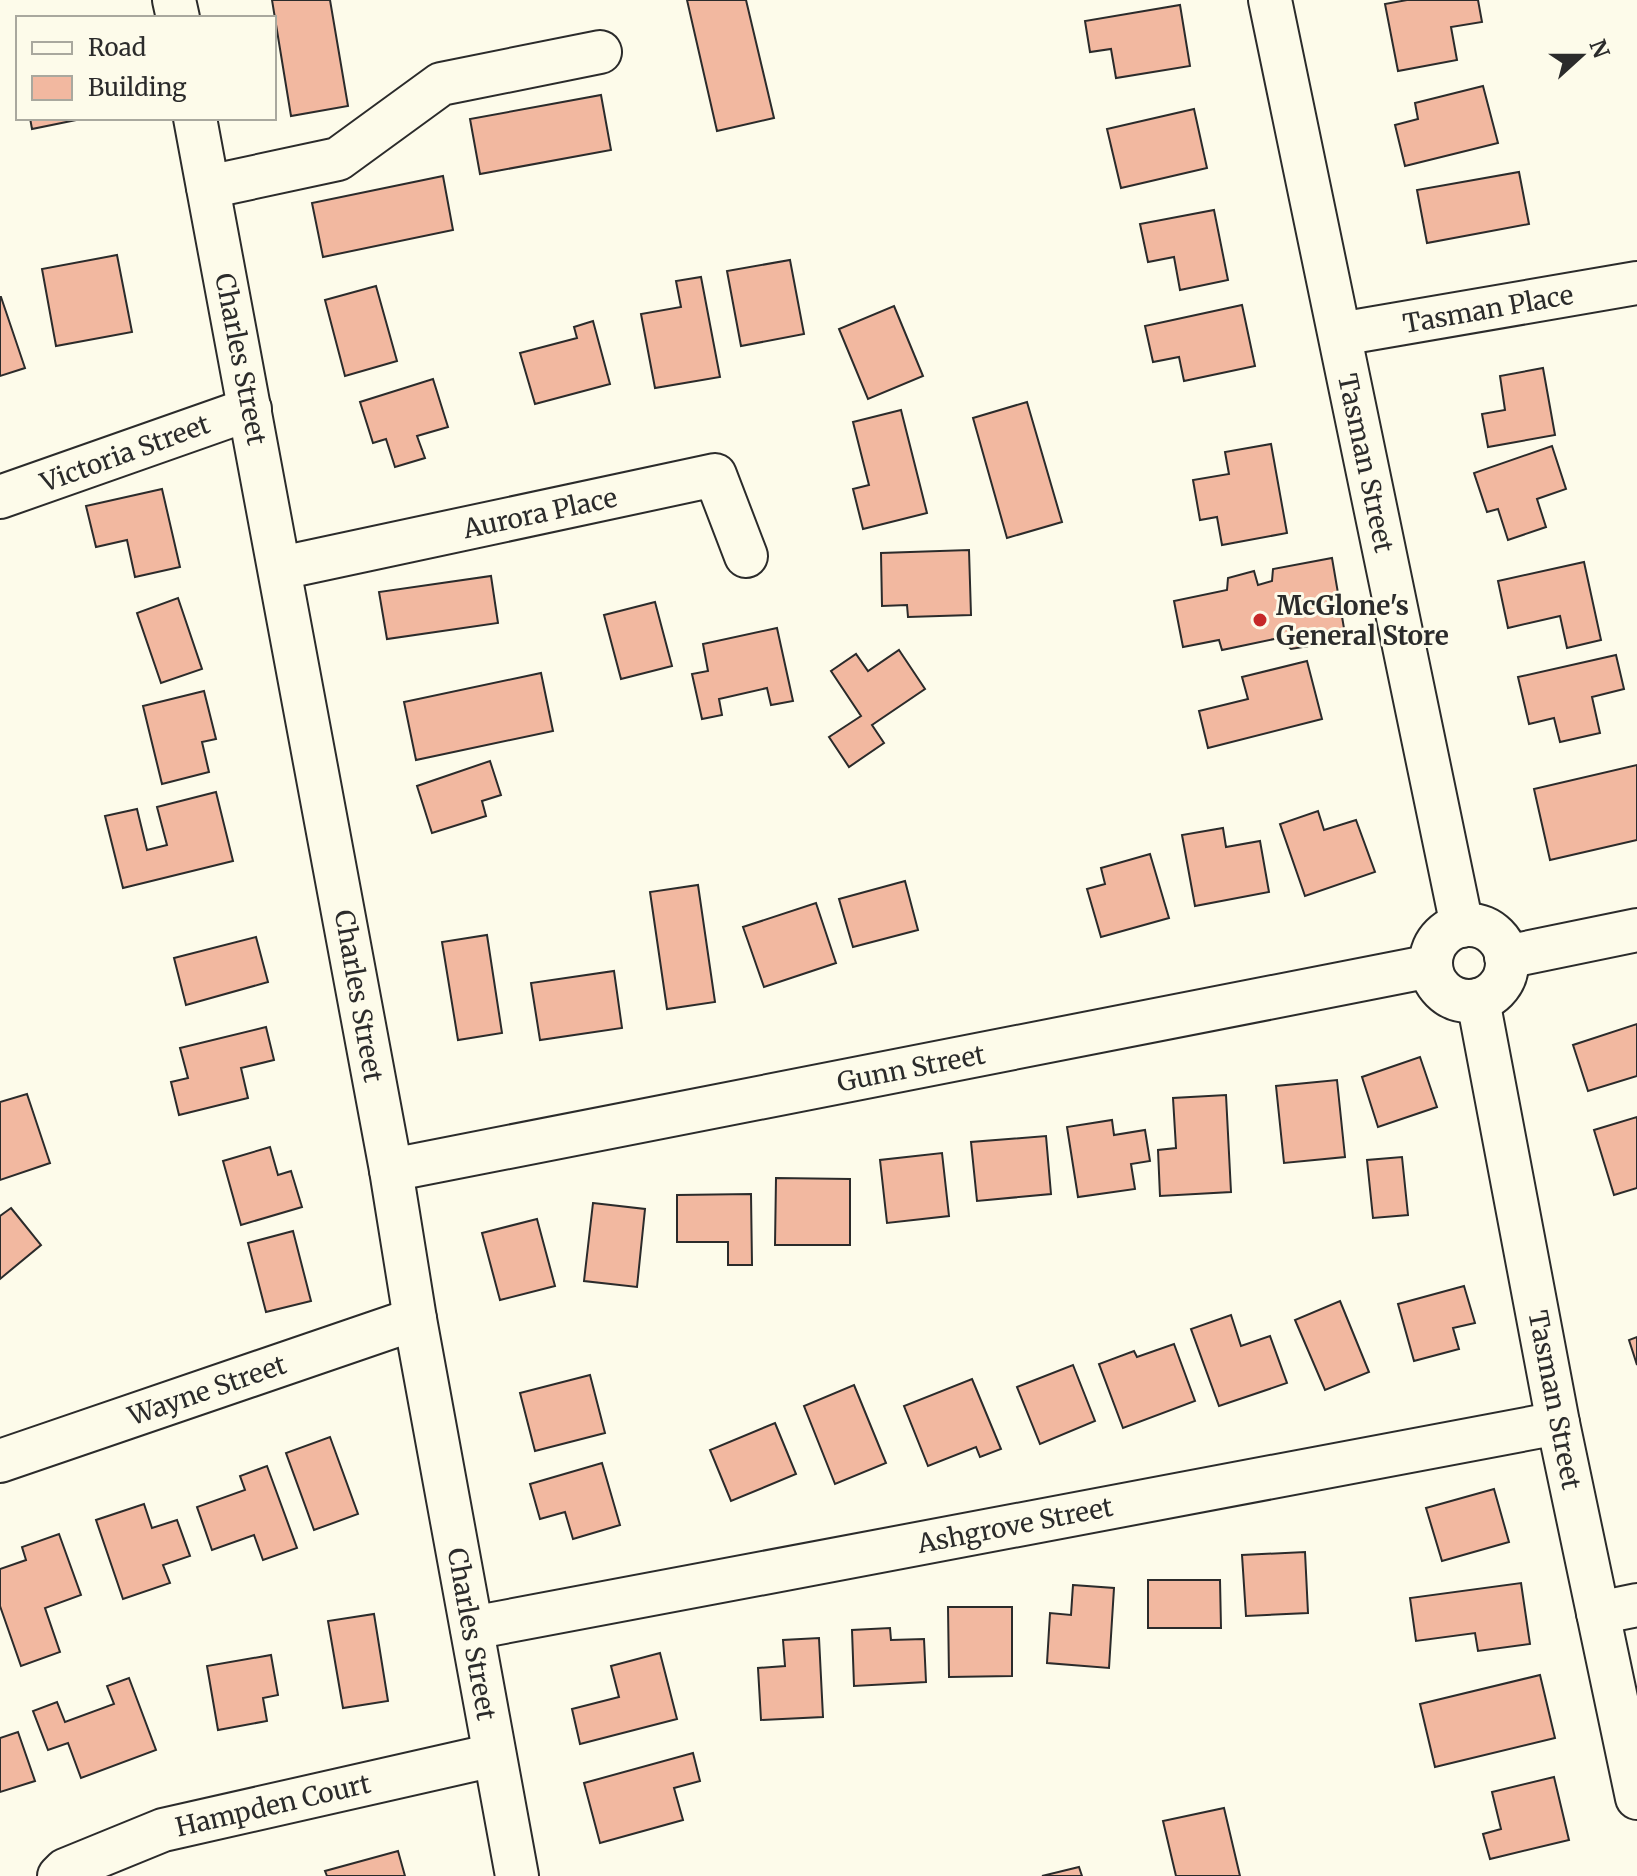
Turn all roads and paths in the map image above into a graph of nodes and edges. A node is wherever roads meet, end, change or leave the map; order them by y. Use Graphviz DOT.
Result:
graph roads {
  1 [pos="1270,0"];
  2 [pos="600,52"];
  3 [pos="195,120"];
  4 [pos="208,187"];
  5 [pos="1637,283"];
  6 [pos="1340,334"];
  7 [pos="250,409"];
  8 [pos="0,497"];
  9 [pos="746,556"];
  10 [pos="281,568"];
  11 [pos="1462,926"];
  12 [pos="1637,930"];
  13 [pos="1506,957"];
  14 [pos="1431,966"];
  15 [pos="1478,1000"];
  16 [pos="391,1170"];
  17 [pos="415,1319"];
  18 [pos="1558,1423"];
  19 [pos="0,1461"];
  20 [pos="1618,1609"];
  21 [pos="472,1628"];
  22 [pos="494,1755"];
  23 [pos="1637,1798"];
  24 [pos="59,1876"];
  25 [pos="517,1876"];
  1 -- 6 [label="street, Tasman Street"];
  2 -- 4 [label="street"];
  3 -- 4 [label="street, Charles Street"];
  4 -- 7 [label="street, Charles Street"];
  5 -- 6 [label="street, Tasman Place"];
  6 -- 11 [label="street, Tasman Street"];
  7 -- 8 [label="street, Victoria Street"];
  7 -- 10 [label="street, Charles Street"];
  9 -- 10 [label="street, Aurora Place"];
  10 -- 16 [label="street, Charles Street"];
  11 -- 13 [label="street"];
  11 -- 14 [label="street"];
  12 -- 13 [label="street"];
  13 -- 15 [label="street"];
  14 -- 15 [label="street"];
  14 -- 16 [label="street, Gunn Street"];
  15 -- 18 [label="street, Tasman Street"];
  16 -- 17 [label="street, Charles Street"];
  17 -- 19 [label="street, Wayne Street"];
  17 -- 21 [label="street, Charles Street"];
  18 -- 20 [label="street, Tasman Street"];
  18 -- 21 [label="street, Ashgrove Street"];
  20 -- 23 [label="street, Tasman Street"];
  21 -- 22 [label="street, Charles Street"];
  22 -- 24 [label="street, Hampden Court"];
  22 -- 25 [label="street, Charles Street"];
}
